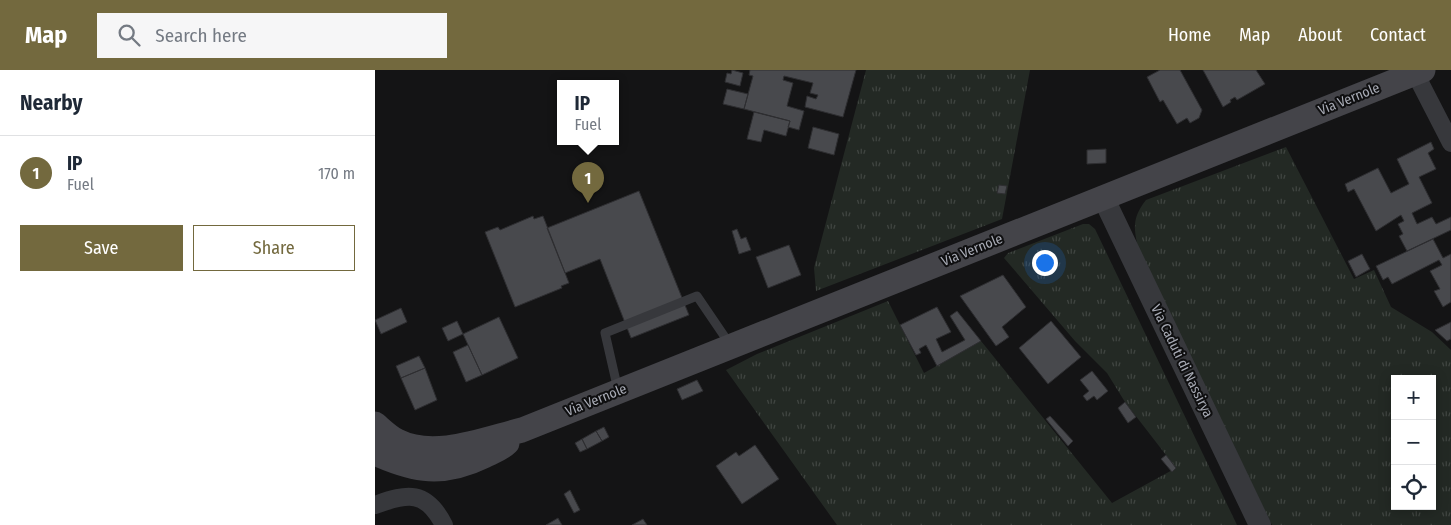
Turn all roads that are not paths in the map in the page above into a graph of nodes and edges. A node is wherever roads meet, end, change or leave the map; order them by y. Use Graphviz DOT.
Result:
graph roads {
  1 [pos="1419,72"];
  2 [pos="1451,143"];
  3 [pos="1103,197"];
  4 [pos="731,346"];
  5 [pos="618,391"];
  6 [pos="375,424"];
  7 [pos="523,430"];
  8 [pos="375,453"];
  9 [pos="375,505"];
  10 [pos="444,525"];
  11 [pos="1260,525"];
  1 -- 2 [label="street"];
  1 -- 3 [label="main road, Via Vernole"];
  3 -- 4 [label="main road, Via Vernole"];
  3 -- 11 [label="street, Via Caduti di Nassirya"];
  4 -- 5 [label="main road, Via Vernole"];
  4 -- 5 [label="lane"];
  5 -- 7 [label="main road, Via Vernole"];
  6 -- 7 [label="main road, Via Vernole"];
  7 -- 8 [label="main road, Via Vernole"];
  9 -- 10 [label="street"];
}
